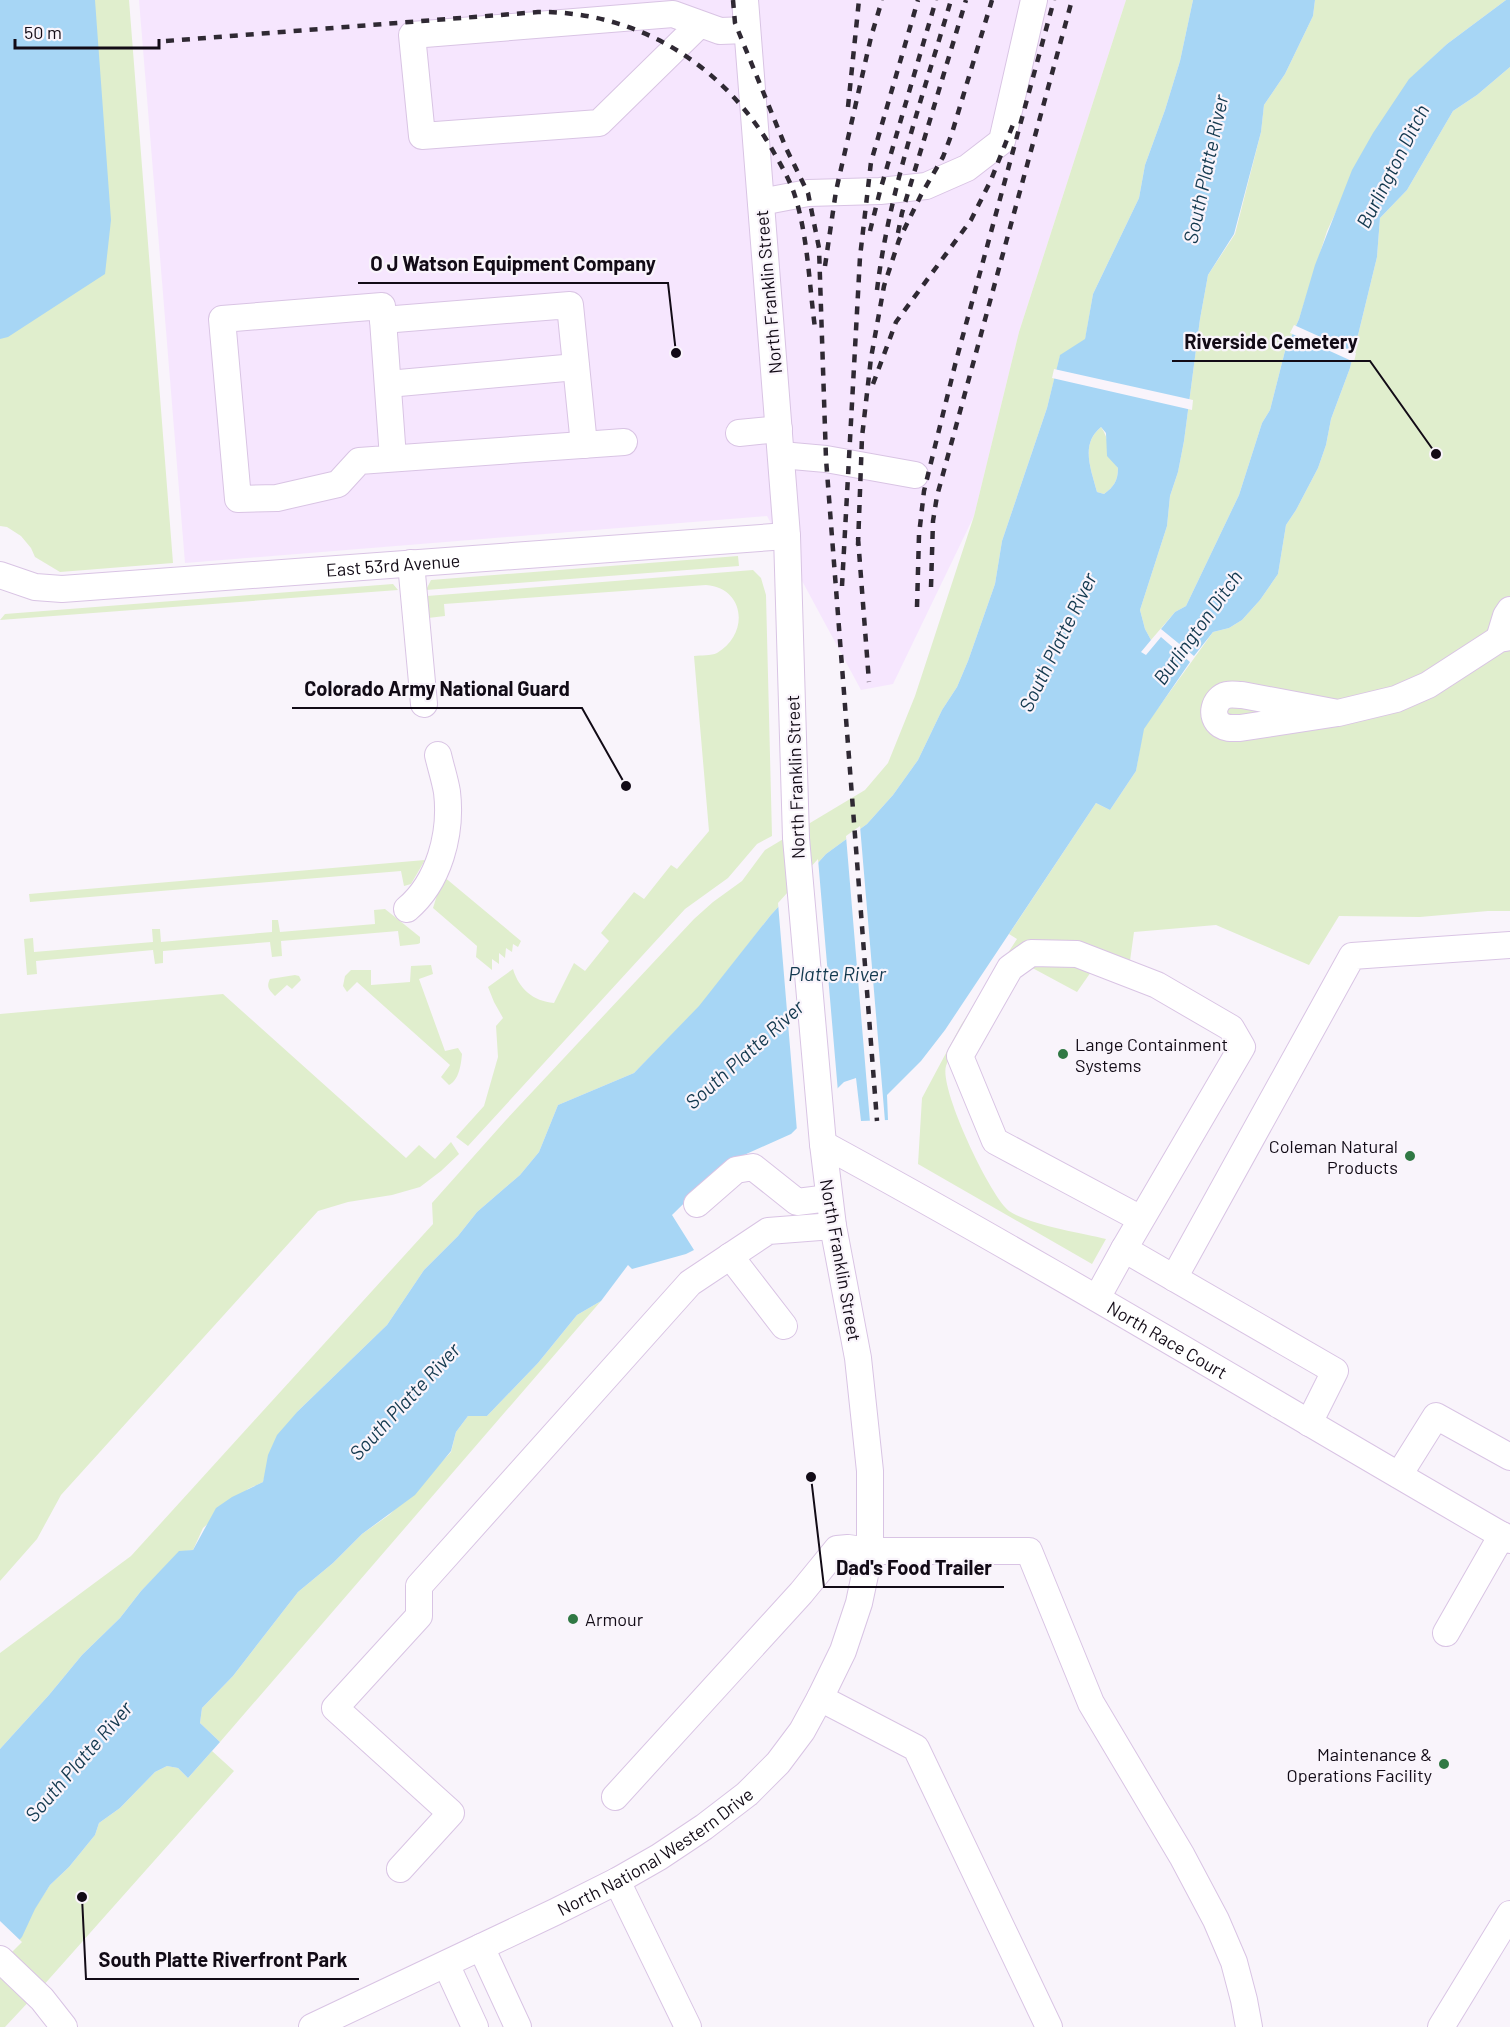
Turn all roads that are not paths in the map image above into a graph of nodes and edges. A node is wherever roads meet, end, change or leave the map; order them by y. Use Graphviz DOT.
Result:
graph roads {
  1 [pos="745,0"];
  2 [pos="1034,0"];
  3 [pos="700,24"];
  4 [pos="747,30"];
  5 [pos="761,202"];
  6 [pos="383,320"];
  7 [pos="576,367"];
  8 [pos="388,384"];
  9 [pos="779,429"];
  10 [pos="739,433"];
  11 [pos="624,442"];
  12 [pos="584,445"];
  13 [pos="781,455"];
  14 [pos="393,458"];
  15 [pos="915,475"];
  16 [pos="787,536"];
  17 [pos="411,563"];
  18 [pos="0,574"];
  19 [pos="1510,610"];
  20 [pos="1504,638"];
  21 [pos="424,704"];
  22 [pos="1338,713"];
  23 [pos="438,756"];
  24 [pos="407,909"];
  25 [pos="1510,945"];
  26 [pos="823,1144"];
  27 [pos="829,1198"];
  28 [pos="697,1204"];
  29 [pos="1141,1219"];
  30 [pos="832,1226"];
  31 [pos="1124,1249"];
  32 [pos="730,1256"];
  33 [pos="1174,1278"];
  34 [pos="1096,1298"];
  35 [pos="784,1326"];
  36 [pos="1309,1423"];
  37 [pos="1510,1457"];
  38 [pos="1399,1475"];
  39 [pos="1506,1538"];
  40 [pos="870,1551"];
  41 [pos="1446,1633"];
  42 [pos="820,1698"];
  43 [pos="615,1797"];
  44 [pos="400,1869"];
  45 [pos="617,1881"];
  46 [pos="1510,1914"];
  47 [pos="482,1947"];
  48 [pos="0,1959"];
  49 [pos="446,1964"];
  50 [pos="1446,2025"];
  51 [pos="64,2027"];
  52 [pos="312,2027"];
  53 [pos="475,2027"];
  54 [pos="518,2027"];
  55 [pos="688,2027"];
  56 [pos="1049,2027"];
  57 [pos="1249,2027"];
  1 -- 4 [label="street, North Franklin Street"];
  2 -- 5 [label="street"];
  3 -- 3 [label="street"];
  3 -- 4 [label="street"];
  4 -- 5 [label="street, North Franklin Street"];
  5 -- 9 [label="street, North Franklin Street"];
  6 -- 7 [label="street"];
  6 -- 8 [label="street"];
  6 -- 14 [label="street"];
  7 -- 8 [label="street"];
  7 -- 12 [label="street"];
  8 -- 14 [label="street"];
  9 -- 10 [label="street"];
  9 -- 13 [label="street, North Franklin Street"];
  11 -- 12 [label="street"];
  12 -- 14 [label="street"];
  13 -- 15 [label="street"];
  13 -- 16 [label="street, North Franklin Street"];
  16 -- 17 [label="street, East 53rd Avenue"];
  16 -- 26 [label="street, North Franklin Street"];
  17 -- 18 [label="street, East 53rd Avenue"];
  17 -- 21 [label="street"];
  19 -- 20 [label="street"];
  20 -- 22 [label="street"];
  23 -- 24 [label="street"];
  25 -- 33 [label="street"];
  26 -- 27 [label="street, North Franklin Street"];
  26 -- 34 [label="street, North Race Court"];
  27 -- 28 [label="street"];
  27 -- 30 [label="street, North Franklin Street"];
  29 -- 29 [label="street"];
  29 -- 31 [label="street"];
  30 -- 32 [label="street"];
  30 -- 40 [label="street, North Franklin Street"];
  31 -- 33 [label="street"];
  31 -- 34 [label="street"];
  32 -- 35 [label="street"];
  32 -- 44 [label="street"];
  33 -- 36 [label="street"];
  34 -- 36 [label="street, North Race Court"];
  36 -- 38 [label="street, North Race Court"];
  37 -- 38 [label="street"];
  38 -- 39 [label="street, North Race Court"];
  39 -- 41 [label="street"];
  40 -- 42 [label="street, North National Western Drive"];
  40 -- 43 [label="street"];
  40 -- 57 [label="street"];
  42 -- 45 [label="street, North National Western Drive"];
  42 -- 56 [label="street"];
  45 -- 47 [label="street, North National Western Drive"];
  45 -- 55 [label="street"];
  46 -- 50 [label="street"];
  47 -- 49 [label="street, North National Western Drive"];
  47 -- 54 [label="street"];
  48 -- 51 [label="street"];
  49 -- 52 [label="street, North National Western Drive"];
  49 -- 53 [label="street"];
}
